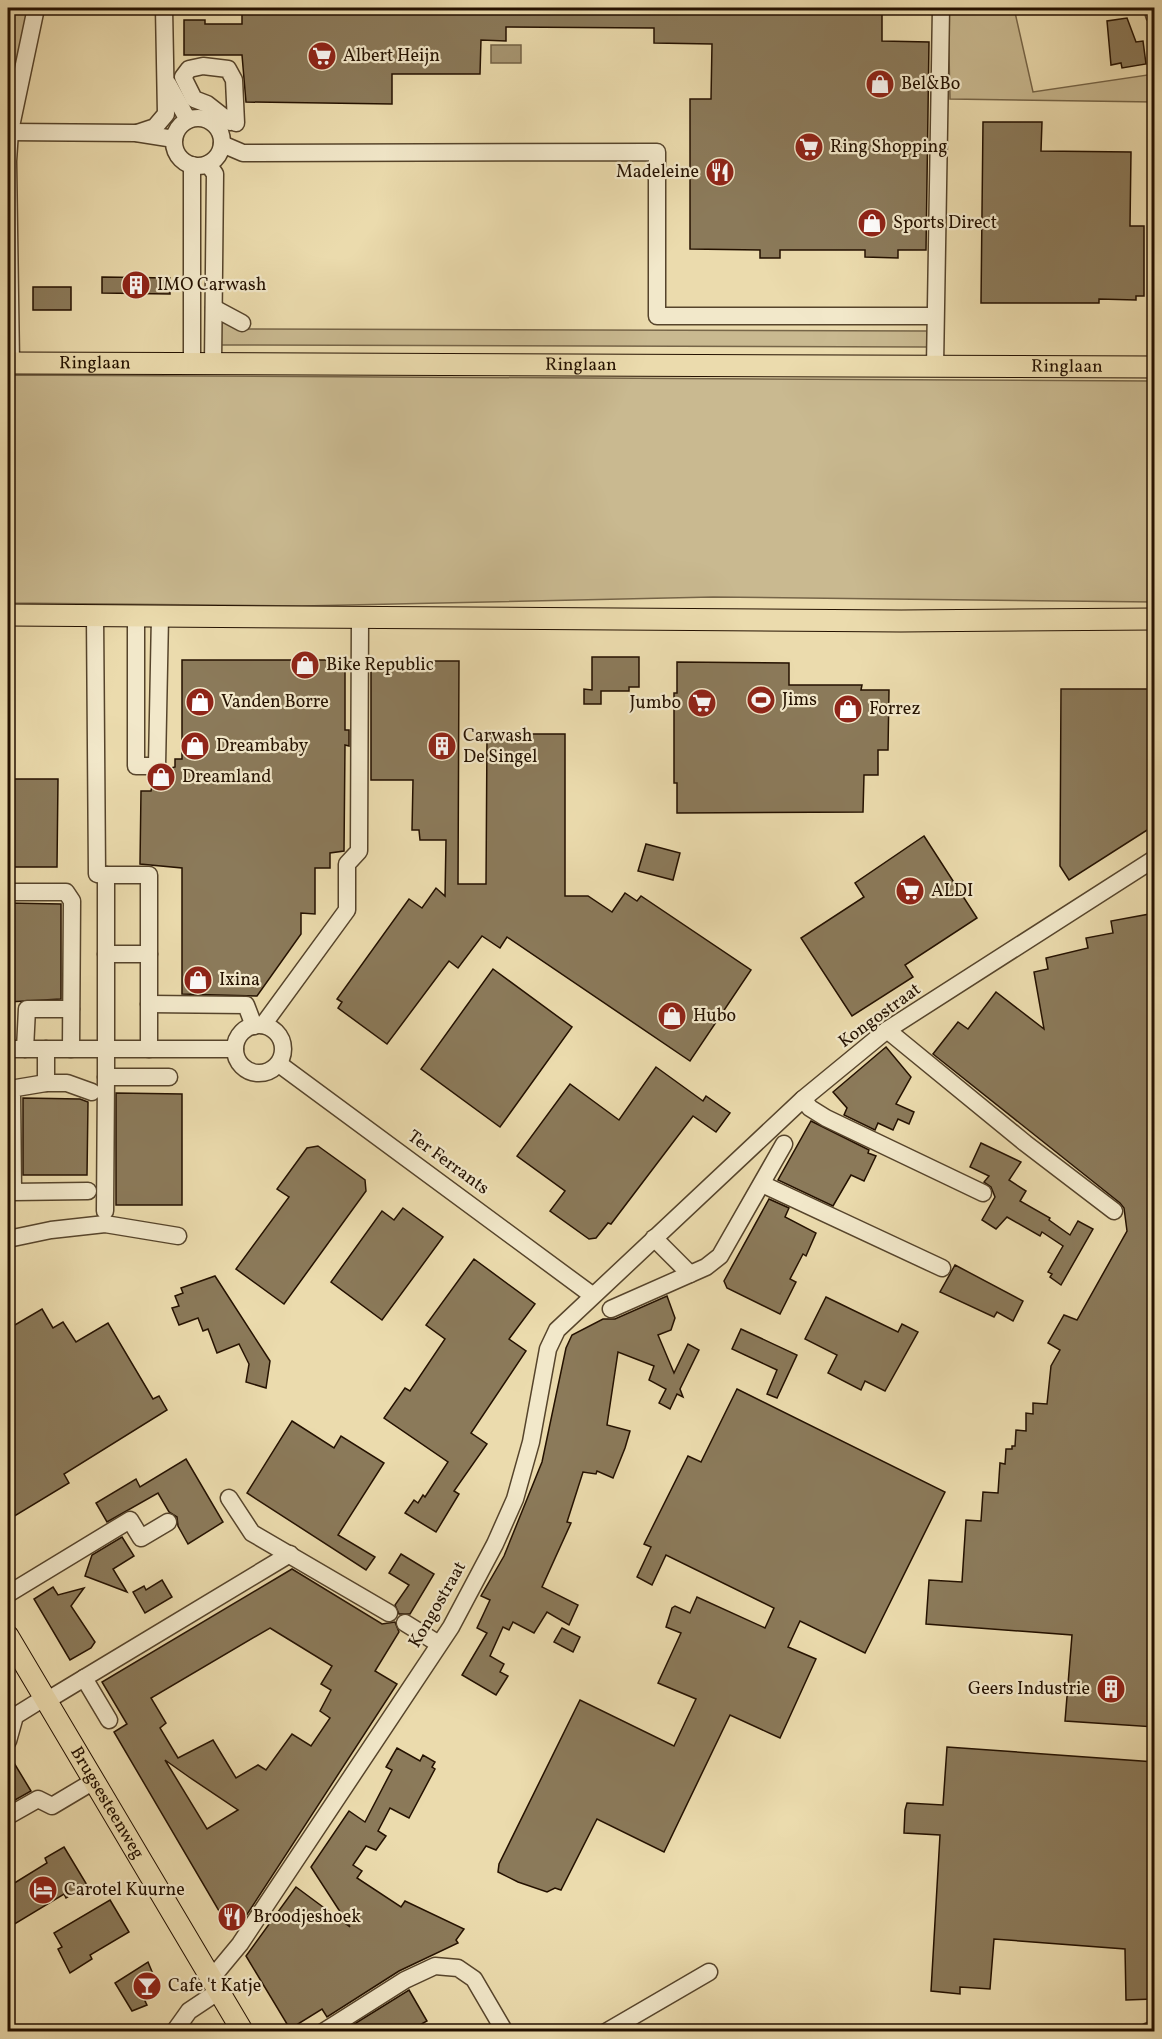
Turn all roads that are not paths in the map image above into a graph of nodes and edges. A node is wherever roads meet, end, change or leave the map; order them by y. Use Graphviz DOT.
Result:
graph roads {
  1 [pos="36,8"];
  2 [pos="164,8"];
  3 [pos="940,8"];
  4 [pos="1153,8"];
  5 [pos="1155,15"];
  6 [pos="166,80"];
  7 [pos="188,120"];
  8 [pos="9,132"];
  9 [pos="136,133"];
  10 [pos="174,139"];
  11 [pos="222,144"];
  12 [pos="8,161"];
  13 [pos="205,168"];
  14 [pos="214,308"];
  15 [pos="935,316"];
  16 [pos="9,320"];
  17 [pos="242,323"];
  18 [pos="9,363"];
  19 [pos="192,364"];
  20 [pos="213,364"];
  21 [pos="935,366"];
  22 [pos="1155,366"];
  23 [pos="8,615"];
  24 [pos="95,616"];
  25 [pos="136,616"];
  26 [pos="160,616"];
  27 [pos="360,618"];
  28 [pos="1155,619"];
  29 [pos="1155,859"];
  30 [pos="106,875"];
  31 [pos="8,892"];
  32 [pos="106,954"];
  33 [pos="149,954"];
  34 [pos="149,1004"];
  35 [pos="71,1009"];
  36 [pos="259,1025"];
  37 [pos="887,1030"];
  38 [pos="16,1049"];
  39 [pos="46,1049"];
  40 [pos="71,1049"];
  41 [pos="107,1049"];
  42 [pos="149,1049"];
  43 [pos="235,1049"];
  44 [pos="279,1064"];
  45 [pos="106,1077"];
  46 [pos="169,1077"];
  47 [pos="46,1083"];
  48 [pos="92,1092"];
  49 [pos="803,1099"];
  50 [pos="784,1144"];
  51 [pos="762,1184"];
  52 [pos="88,1191"];
  53 [pos="983,1193"];
  54 [pos="105,1211"];
  55 [pos="1114,1211"];
  56 [pos="178,1236"];
  57 [pos="654,1238"];
  58 [pos="8,1239"];
  59 [pos="942,1268"];
  60 [pos="690,1274"];
  61 [pos="592,1295"];
  62 [pos="611,1309"];
  63 [pos="229,1498"];
  64 [pos="168,1522"];
  65 [pos="290,1554"];
  66 [pos="8,1594"];
  67 [pos="389,1613"];
  68 [pos="405,1623"];
  69 [pos="8,1636"];
  70 [pos="439,1644"];
  71 [pos="84,1678"];
  72 [pos="45,1699"];
  73 [pos="109,1720"];
  74 [pos="8,1741"];
  75 [pos="94,1781"];
  76 [pos="8,1816"];
  77 [pos="709,1972"];
  78 [pos="215,1985"];
  79 [pos="1155,2029"];
  80 [pos="174,2031"];
  81 [pos="243,2031"];
  82 [pos="323,2031"];
  83 [pos="505,2031"];
  84 [pos="606,2031"];
  85 [pos="1147,2031"];
  1 -- 8 [label="street"];
  2 -- 6 [label="street"];
  3 -- 15 [label="street"];
  4 -- 5 [label="street"];
  6 -- 7 [label="street"];
  6 -- 9 [label="street"];
  7 -- 10 [label="street"];
  7 -- 11 [label="street"];
  8 -- 9 [label="street"];
  8 -- 12 [label="street"];
  9 -- 10 [label="street"];
  10 -- 13 [label="street"];
  11 -- 13 [label="street"];
  11 -- 15 [label="street"];
  12 -- 16 [label="street"];
  13 -- 14 [label="street"];
  13 -- 19 [label="street"];
  14 -- 17 [label="street"];
  14 -- 20 [label="street"];
  15 -- 21 [label="street"];
  16 -- 18 [label="street"];
  18 -- 19 [label="main road, Ringlaan"];
  19 -- 20 [label="main road, Ringlaan"];
  20 -- 21 [label="main road, Ringlaan"];
  21 -- 22 [label="main road, Ringlaan"];
  23 -- 24 [label="main road"];
  24 -- 25 [label="main road"];
  24 -- 30 [label="street"];
  25 -- 26 [label="main road"];
  25 -- 26 [label="street"];
  26 -- 27 [label="main road"];
  27 -- 28 [label="main road"];
  27 -- 36 [label="street"];
  29 -- 37 [label="street, Kongostraat"];
  30 -- 32 [label="street"];
  30 -- 33 [label="street"];
  31 -- 35 [label="street"];
  32 -- 33 [label="street"];
  32 -- 41 [label="street"];
  33 -- 34 [label="street"];
  34 -- 36 [label="street"];
  34 -- 42 [label="street"];
  35 -- 38 [label="street"];
  35 -- 40 [label="street"];
  36 -- 43 [label="street"];
  36 -- 44 [label="street"];
  37 -- 49 [label="street, Kongostraat"];
  37 -- 55 [label="street"];
  38 -- 39 [label="street"];
  39 -- 40 [label="street"];
  39 -- 47 [label="street"];
  40 -- 41 [label="street"];
  41 -- 42 [label="street"];
  41 -- 45 [label="street"];
  42 -- 43 [label="street"];
  43 -- 44 [label="street"];
  44 -- 61 [label="street, Ter Ferrants"];
  45 -- 46 [label="street"];
  45 -- 54 [label="street"];
  47 -- 48 [label="street"];
  47 -- 52 [label="street"];
  49 -- 53 [label="street"];
  49 -- 57 [label="street, Kongostraat"];
  50 -- 51 [label="street"];
  51 -- 59 [label="street"];
  51 -- 60 [label="street"];
  56 -- 58 [label="street"];
  57 -- 60 [label="street"];
  57 -- 61 [label="street, Kongostraat"];
  60 -- 62 [label="street"];
  61 -- 70 [label="street, Kongostraat"];
  63 -- 65 [label="street"];
  64 -- 66 [label="street"];
  65 -- 67 [label="street"];
  65 -- 71 [label="street"];
  68 -- 70 [label="street"];
  69 -- 72 [label="main road, Brugsesteenweg"];
  70 -- 78 [label="street, Kongostraat"];
  71 -- 72 [label="street"];
  71 -- 73 [label="street"];
  72 -- 74 [label="street"];
  72 -- 75 [label="main road, Brugsesteenweg"];
  75 -- 76 [label="street"];
  75 -- 78 [label="main road, Brugsesteenweg"];
  77 -- 84 [label="street"];
  78 -- 80 [label="street, Kongostraat"];
  78 -- 81 [label="main road, Brugsesteenweg"];
  79 -- 85 [label="street"];
  82 -- 83 [label="street"];
}
